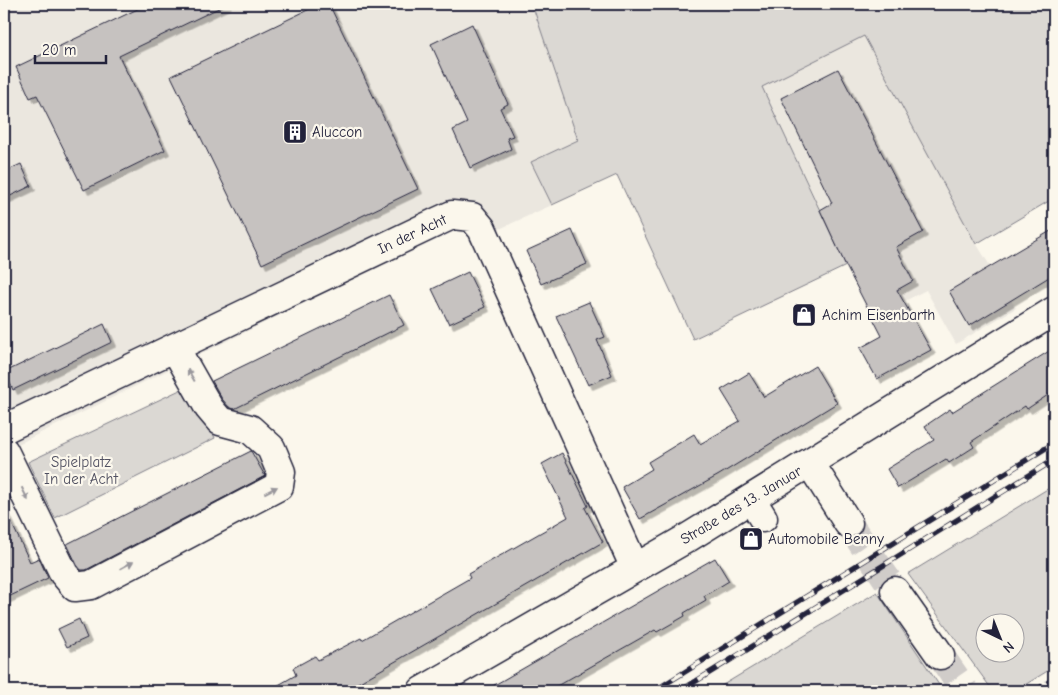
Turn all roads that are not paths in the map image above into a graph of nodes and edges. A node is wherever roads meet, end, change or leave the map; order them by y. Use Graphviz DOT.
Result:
graph roads {
  1 [pos="1054,311"];
  2 [pos="175,348"];
  3 [pos="4,429"];
  4 [pos="4,451"];
  5 [pos="810,463"];
  6 [pos="848,524"];
  7 [pos="634,568"];
  8 [pos="895,591"];
  9 [pos="940,655"];
  10 [pos="422,691"];
  1 -- 5 [label="street, Straße des 13. Januar"];
  2 -- 3 [label="street, In der Acht"];
  4 -- 2 [label="street, one-way"];
  2 -- 7 [label="street, In der Acht"];
  5 -- 6 [label="street"];
  5 -- 7 [label="street, Straße des 13. Januar"];
  7 -- 10 [label="street, Straße des 13. Januar"];
  8 -- 9 [label="street"];
}
